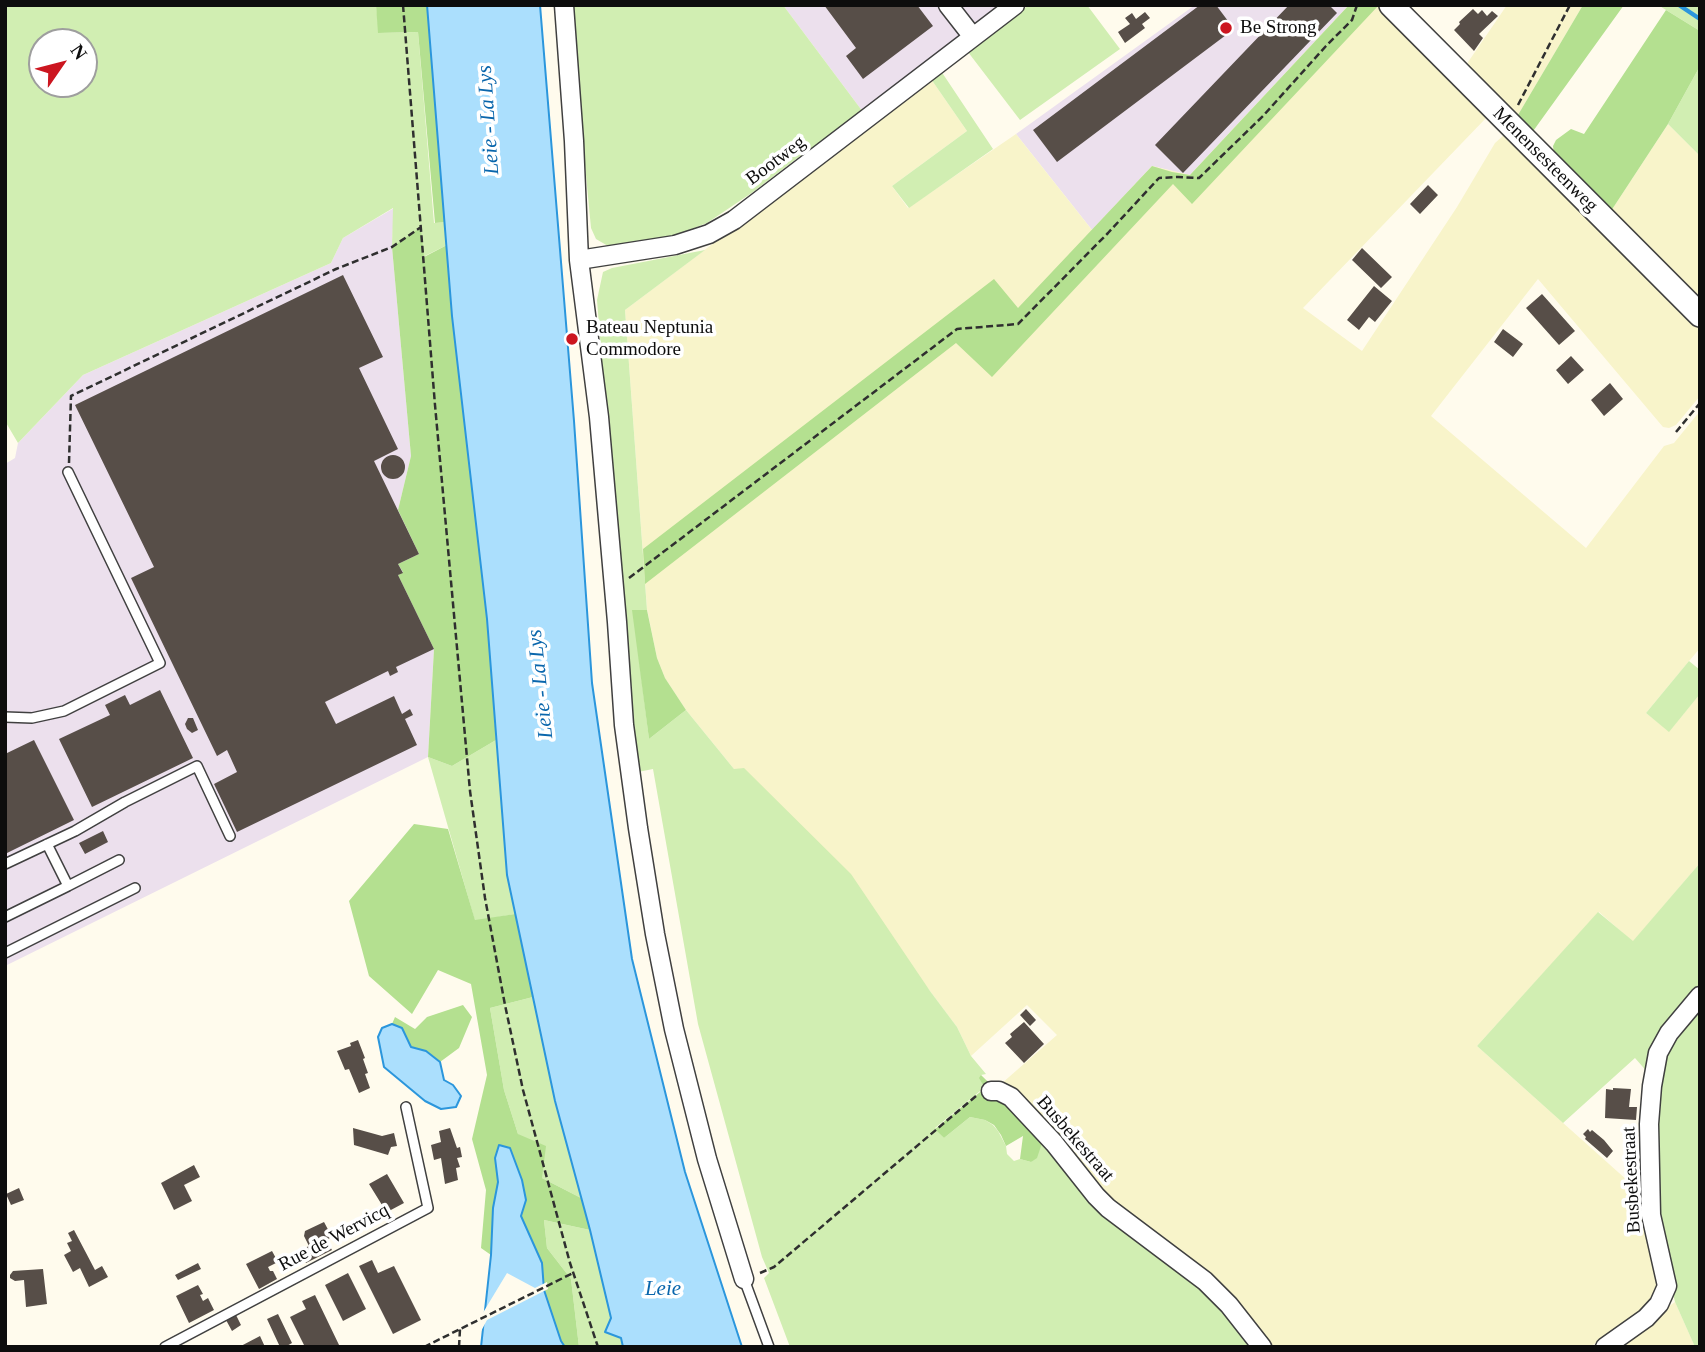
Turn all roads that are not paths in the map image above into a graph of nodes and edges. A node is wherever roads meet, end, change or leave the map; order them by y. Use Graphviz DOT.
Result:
graph roads {
  1 [pos="564,5"];
  2 [pos="948,5"];
  3 [pos="1015,5"];
  4 [pos="1391,5"];
  5 [pos="973,37"];
  6 [pos="579,260"];
  7 [pos="1700,315"];
  8 [pos="68,472"];
  9 [pos="5,717"];
  10 [pos="230,836"];
  11 [pos="47,844"];
  12 [pos="119,860"];
  13 [pos="5,864"];
  14 [pos="68,886"];
  15 [pos="135,888"];
  16 [pos="5,917"];
  17 [pos="5,953"];
  18 [pos="1700,996"];
  19 [pos="991,1091"];
  20 [pos="406,1107"];
  21 [pos="744,1279"];
  22 [pos="165,1347"];
  23 [pos="769,1347"];
  24 [pos="1262,1347"];
  25 [pos="1605,1347"];
  1 -- 6 [label="street"];
  2 -- 5 [label="street"];
  3 -- 5 [label="street, Bootweg"];
  4 -- 7 [label="street, Menensesteenweg"];
  5 -- 6 [label="street, Bootweg"];
  6 -- 21 [label="street"];
  8 -- 9 [label="lane"];
  10 -- 11 [label="lane"];
  11 -- 13 [label="lane"];
  11 -- 14 [label="lane"];
  12 -- 14 [label="lane"];
  14 -- 16 [label="lane"];
  15 -- 17 [label="lane"];
  18 -- 25 [label="street, Busbekestraat"];
  19 -- 24 [label="street, Busbekestraat"];
  20 -- 22 [label="lane, Rue de Wervicq"];
  21 -- 23 [label="lane"];
}
